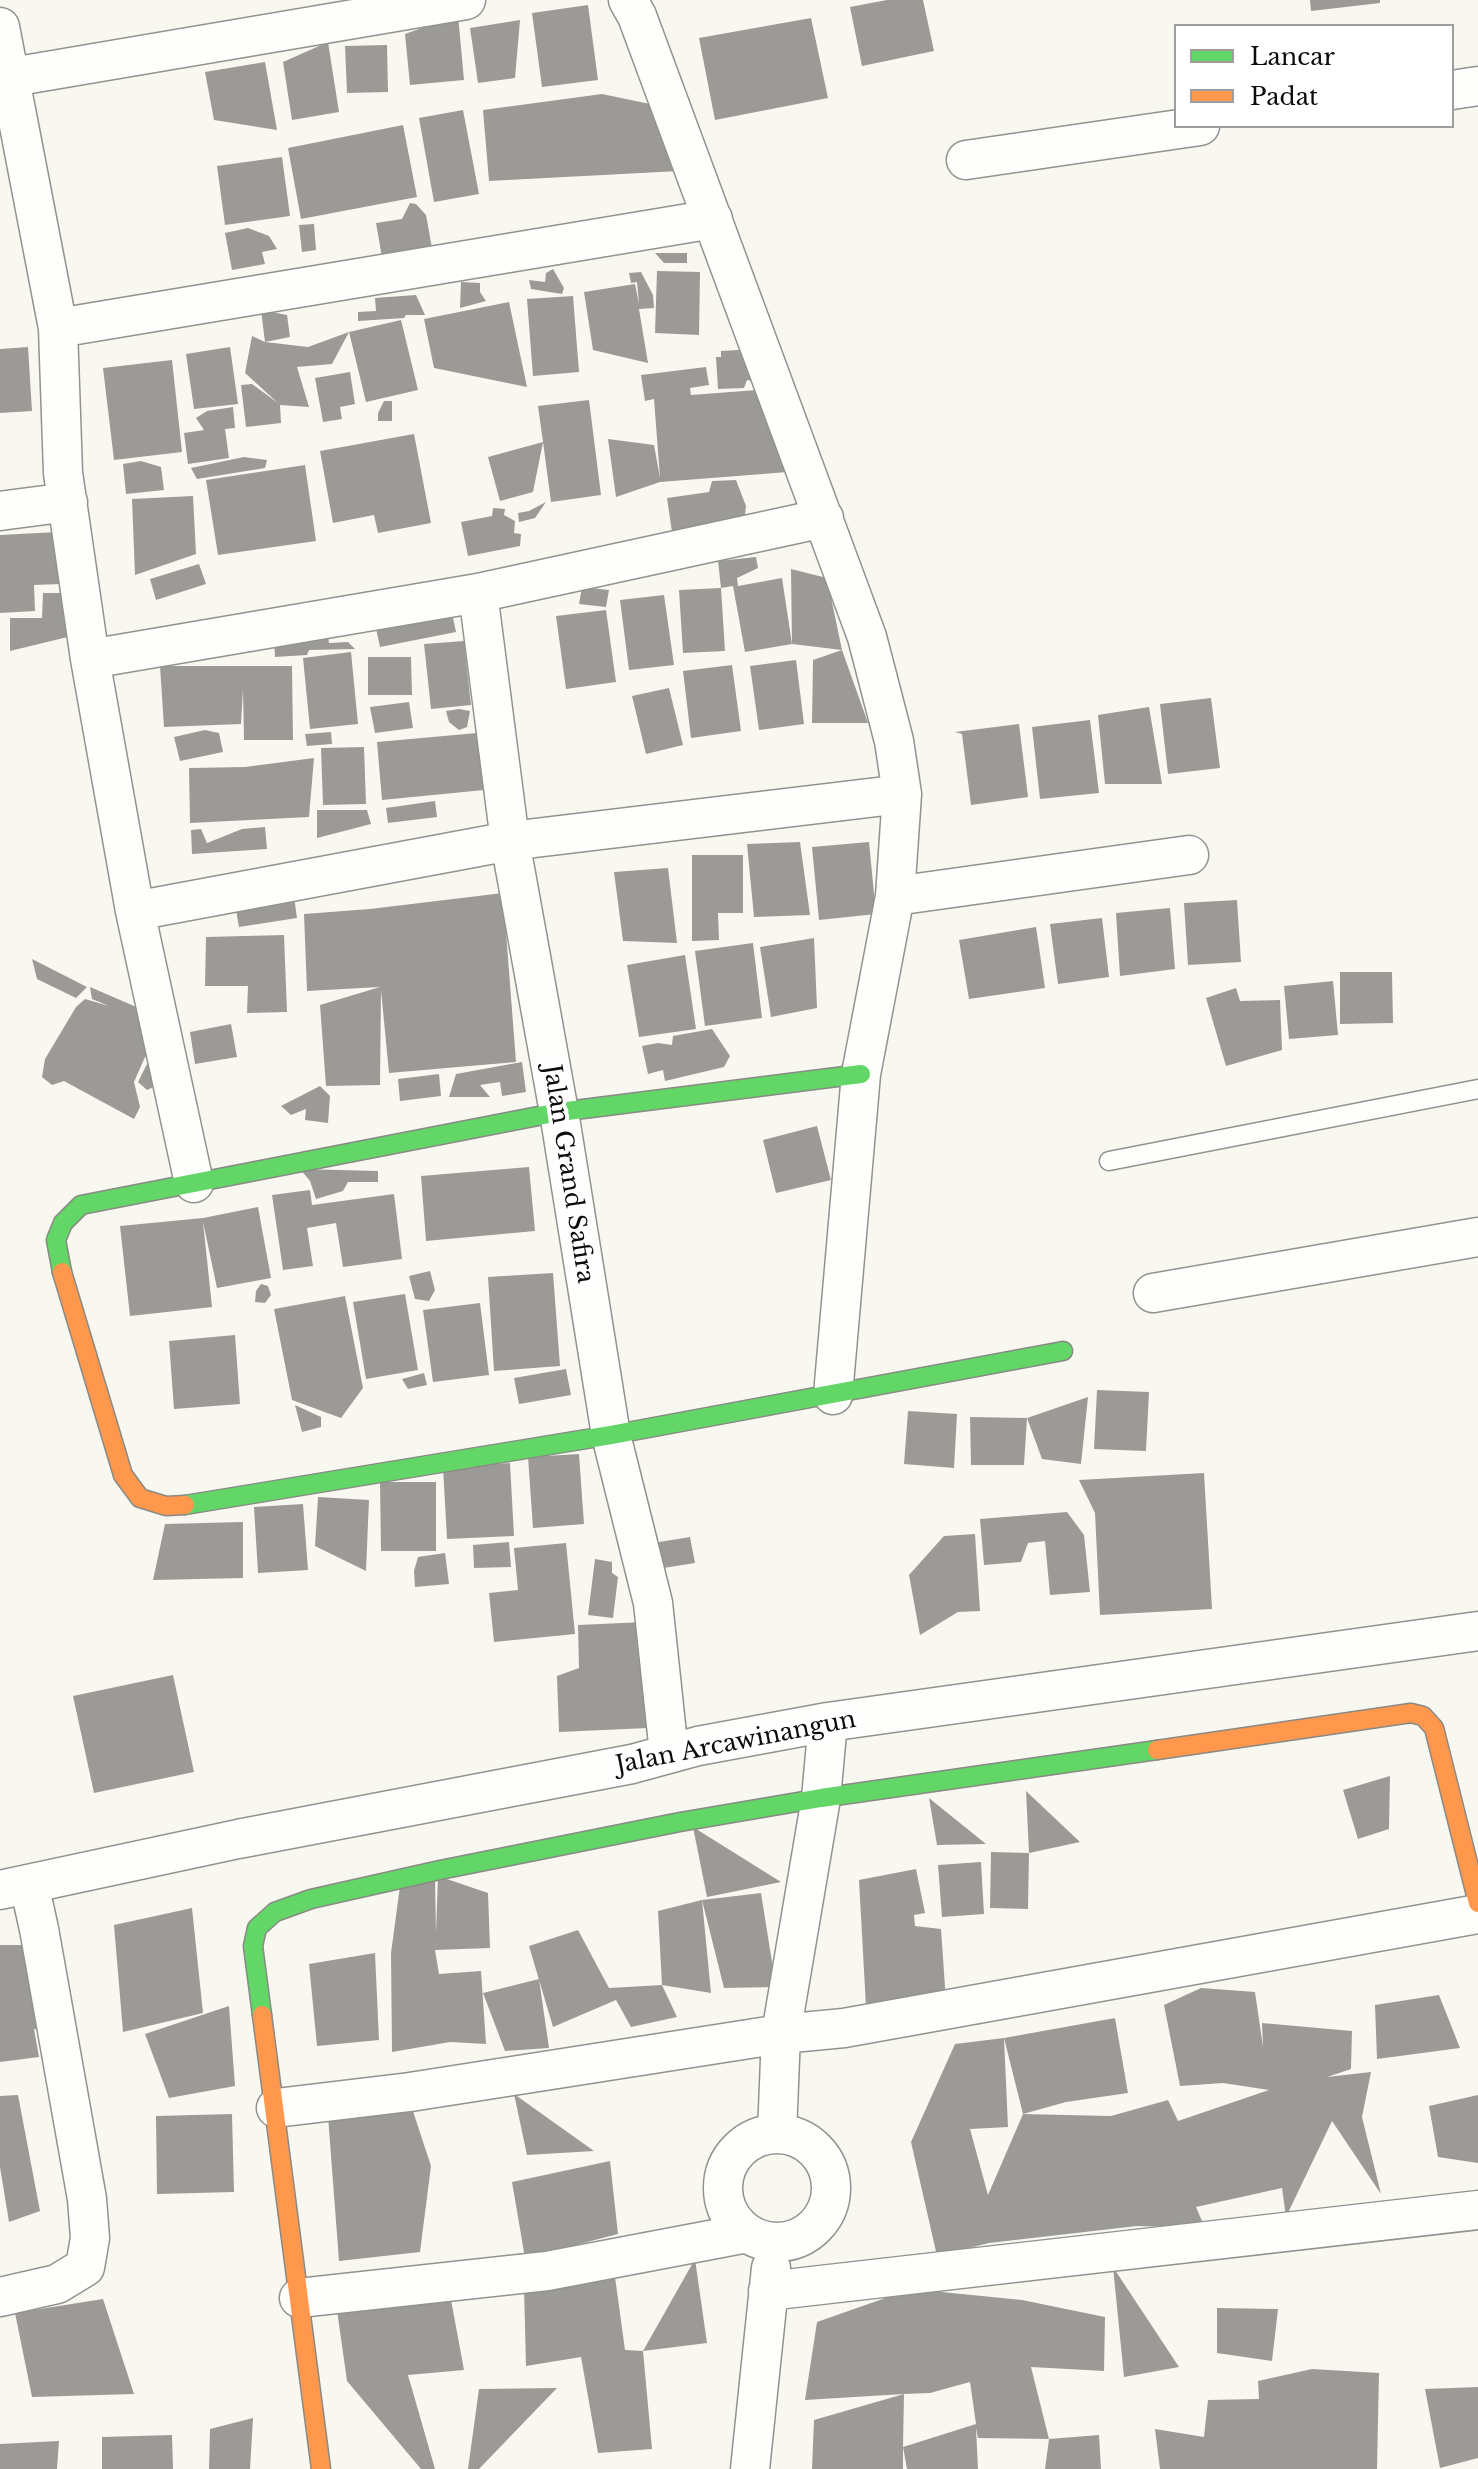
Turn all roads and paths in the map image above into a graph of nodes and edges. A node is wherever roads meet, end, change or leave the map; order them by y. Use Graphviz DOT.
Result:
graph roads {
  1 [pos="466,0"];
  2 [pos="628,0"];
  3 [pos="0,27"];
  4 [pos="4,78"];
  5 [pos="1478,86"];
  6 [pos="1454,90"];
  7 [pos="1186,128"];
  8 [pos="966,160"];
  9 [pos="713,219"];
  10 [pos="58,328"];
  11 [pos="68,502"];
  12 [pos="0,511"];
  13 [pos="824,518"];
  14 [pos="478,593"];
  15 [pos="90,659"];
  16 [pos="902,794"];
  17 [pos="510,841"];
  18 [pos="1189,855"];
  19 [pos="895,896"];
  20 [pos="135,911"];
  21 [pos="861,1074"];
  22 [pos="1478,1089"];
  23 [pos="559,1112"];
  24 [pos="1109,1161"];
  25 [pos="194,1183"];
  26 [pos="1478,1237"];
  27 [pos="1153,1293"];
  28 [pos="1063,1351"];
  29 [pos="833,1395"];
  30 [pos="611,1435"];
  31 [pos="1478,1631"];
  32 [pos="828,1722"];
  33 [pos="669,1753"];
  34 [pos="821,1798"];
  35 [pos="14,1887"];
  36 [pos="1478,1903"];
  37 [pos="1478,1914"];
  38 [pos="781,2034"];
  39 [pos="276,2108"];
  40 [pos="777,2134"];
  41 [pos="1478,2210"];
  42 [pos="760,2237"];
  43 [pos="768,2291"];
  44 [pos="0,2297"];
  45 [pos="299,2298"];
  46 [pos="744,2468"];
  47 [pos="321,2469"];
  1 -- 4 [label="street"];
  2 -- 9 [label="street"];
  3 -- 4 [label="street"];
  4 -- 10 [label="street"];
  5 -- 6 [label="street"];
  7 -- 8 [label="street"];
  9 -- 10 [label="street"];
  9 -- 13 [label="street"];
  10 -- 11 [label="street"];
  11 -- 12 [label="street"];
  11 -- 15 [label="street"];
  13 -- 14 [label="street"];
  13 -- 16 [label="street"];
  14 -- 15 [label="street"];
  14 -- 17 [label="street, Jalan Grand Safira"];
  15 -- 20 [label="street"];
  16 -- 17 [label="street"];
  16 -- 19 [label="street"];
  17 -- 20 [label="street"];
  17 -- 23 [label="street, Jalan Grand Safira"];
  18 -- 19 [label="street"];
  19 -- 21 [label="street"];
  20 -- 25 [label="street"];
  21 -- 23 [label="street"];
  21 -- 29 [label="street"];
  22 -- 24 [label="lane"];
  23 -- 25 [label="street"];
  23 -- 30 [label="street, Jalan Grand Safira"];
  25 -- 30 [label="street"];
  26 -- 27 [label="street"];
  28 -- 29 [label="street"];
  29 -- 30 [label="street"];
  30 -- 33 [label="street, Jalan Grand Safira"];
  31 -- 32 [label="street, Jalan Arcawinangun"];
  32 -- 33 [label="street, Jalan Arcawinangun"];
  32 -- 34 [label="street"];
  33 -- 35 [label="street, Jalan Arcawinangun"];
  34 -- 36 [label="street"];
  34 -- 38 [label="street"];
  34 -- 39 [label="street"];
  35 -- 44 [label="street"];
  37 -- 38 [label="street"];
  38 -- 39 [label="street"];
  38 -- 40 [label="street"];
  39 -- 45 [label="street"];
  40 -- 42 [label="street"];
  40 -- 42 [label="street"];
  41 -- 43 [label="street"];
  42 -- 43 [label="street"];
  42 -- 45 [label="street"];
  43 -- 46 [label="street"];
  45 -- 47 [label="street"];
}
